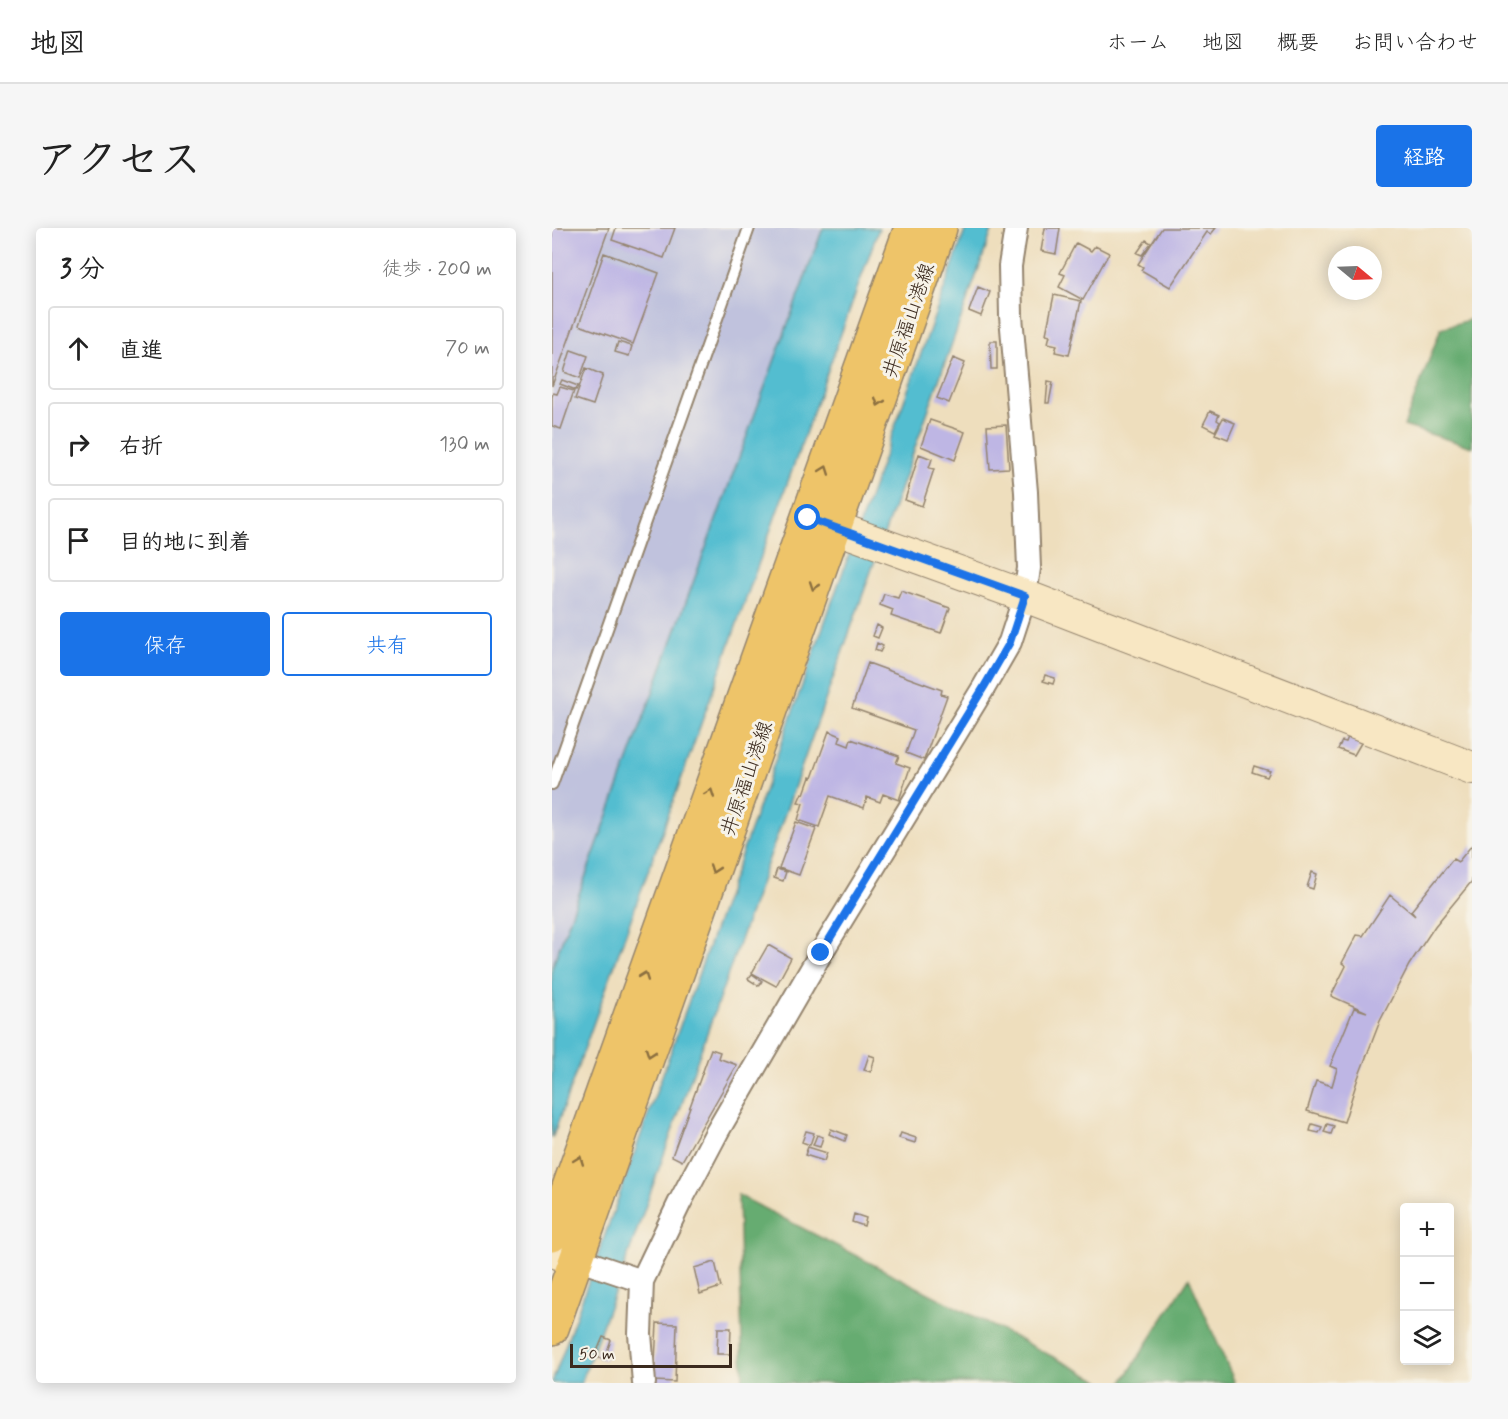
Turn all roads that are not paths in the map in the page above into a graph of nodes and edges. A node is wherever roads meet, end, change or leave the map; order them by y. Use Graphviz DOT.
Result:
graph roads {
  1 [pos="749,228"];
  2 [pos="911,228"];
  3 [pos="940,228"];
  4 [pos="1016,228"];
  5 [pos="821,523"];
  6 [pos="1025,596"];
  7 [pos="1472,768"];
  8 [pos="552,784"];
  9 [pos="552,1235"];
  10 [pos="572,1258"];
  11 [pos="642,1281"];
  12 [pos="552,1328"];
  13 [pos="644,1383"];
  1 -- 8 [label="lane"];
  5 -- 2 [label="main road, 井原福山港線, one-way"];
  3 -- 5 [label="main road, 井原福山港線, one-way"];
  4 -- 6 [label="street"];
  5 -- 6 [label="street"];
  9 -- 5 [label="main road, 井原福山港線, one-way"];
  5 -- 10 [label="main road, 井原福山港線, one-way"];
  6 -- 7 [label="street"];
  6 -- 11 [label="street"];
  10 -- 11 [label="street"];
  10 -- 12 [label="main road, 井原福山港線"];
  11 -- 13 [label="street"];
}
